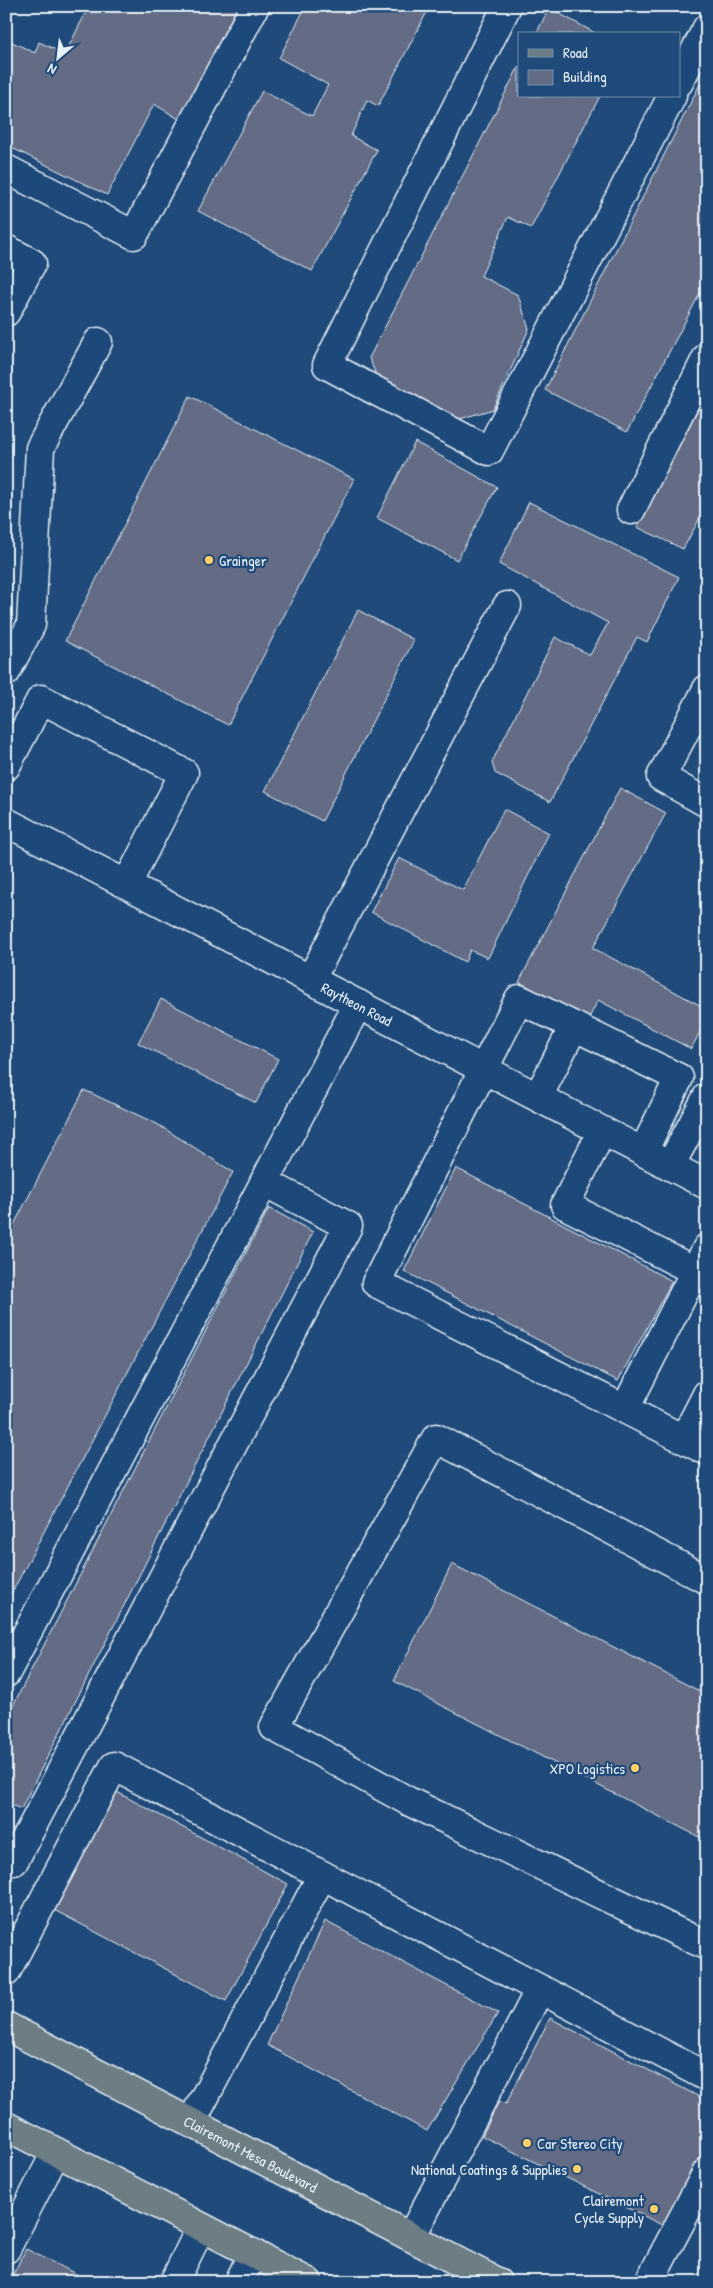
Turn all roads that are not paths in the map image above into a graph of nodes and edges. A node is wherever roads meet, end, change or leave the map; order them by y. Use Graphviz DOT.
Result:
graph roads {
  1 [pos="255,6"];
  2 [pos="507,6"];
  3 [pos="707,28"];
  4 [pos="680,80"];
  5 [pos="671,98"];
  6 [pos="6,169"];
  7 [pos="6,249"];
  8 [pos="6,312"];
  9 [pos="98,342"];
  10 [pos="707,357"];
  11 [pos="631,510"];
  12 [pos="507,606"];
  13 [pos="6,672"];
  14 [pos="707,689"];
  15 [pos="6,766"];
  16 [pos="707,803"];
  17 [pos="6,822"];
  18 [pos="127,884"];
  19 [pos="311,979"];
  20 [pos="358,1004"];
  21 [pos="574,1026"];
  22 [pos="484,1070"];
  23 [pos="538,1097"];
  24 [pos="707,1097"];
  25 [pos="602,1131"];
  26 [pos="643,1152"];
  27 [pos="670,1166"];
  28 [pos="264,1182"];
  29 [pos="707,1185"];
  30 [pos="701,1260"];
  31 [pos="707,1394"];
  32 [pos="625,1409"];
  33 [pos="695,1445"];
  34 [pos="707,1580"];
  35 [pos="6,1673"];
  36 [pos="6,1857"];
  37 [pos="322,1874"];
  38 [pos="707,1946"];
  39 [pos="6,1972"];
  40 [pos="540,1990"];
  41 [pos="6,2026"];
  42 [pos="707,2077"];
  43 [pos="191,2123"];
  44 [pos="6,2126"];
  45 [pos="56,2152"];
  46 [pos="707,2172"];
  47 [pos="201,2227"];
  48 [pos="411,2236"];
  49 [pos="6,2249"];
  50 [pos="253,2254"];
  51 [pos="651,2278"];
  52 [pos="174,2282"];
  53 [pos="239,2282"];
  54 [pos="308,2282"];
  55 [pos="497,2282"];
  1 -- 6 [label="street"];
  2 -- 5 [label="street"];
  3 -- 4 [label="street"];
  7 -- 8 [label="street"];
  9 -- 13 [label="street"];
  10 -- 11 [label="street"];
  12 -- 19 [label="street"];
  14 -- 16 [label="street"];
  15 -- 18 [label="street"];
  17 -- 18 [label="street, Raytheon Road"];
  18 -- 19 [label="street, Raytheon Road"];
  19 -- 20 [label="street, Raytheon Road"];
  20 -- 22 [label="street, Raytheon Road"];
  20 -- 28 [label="street"];
  21 -- 22 [label="street"];
  21 -- 23 [label="street"];
  21 -- 26 [label="street"];
  22 -- 23 [label="street, Raytheon Road"];
  22 -- 32 [label="street"];
  23 -- 25 [label="street, Raytheon Road"];
  24 -- 27 [label="street"];
  25 -- 26 [label="street, Raytheon Road"];
  25 -- 30 [label="street"];
  26 -- 27 [label="street, Raytheon Road"];
  27 -- 29 [label="street, Raytheon Road"];
  28 -- 35 [label="street"];
  28 -- 36 [label="street"];
  30 -- 32 [label="street"];
  31 -- 33 [label="street"];
  32 -- 33 [label="street"];
  34 -- 38 [label="street"];
  37 -- 39 [label="street"];
  37 -- 40 [label="street"];
  37 -- 43 [label="street"];
  40 -- 42 [label="street"];
  40 -- 48 [label="street"];
  41 -- 43 [label="main road, Clairemont Mesa Boulevard"];
  43 -- 48 [label="main road, Clairemont Mesa Boulevard"];
  44 -- 45 [label="main road"];
  45 -- 47 [label="main road"];
  45 -- 49 [label="street"];
  46 -- 51 [label="street"];
  47 -- 50 [label="main road"];
  47 -- 52 [label="street"];
  48 -- 55 [label="main road, Clairemont Mesa Boulevard"];
  50 -- 53 [label="street"];
  50 -- 54 [label="main road"];
}
